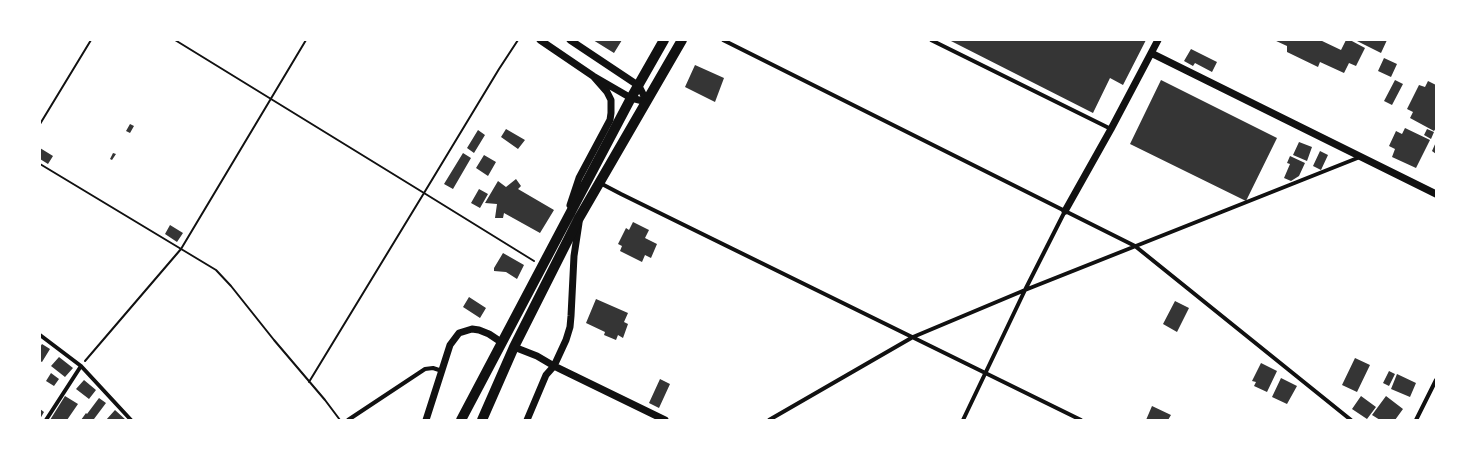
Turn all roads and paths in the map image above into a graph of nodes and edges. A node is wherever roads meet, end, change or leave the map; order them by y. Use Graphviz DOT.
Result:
graph roads {
  1 [pos="92,40"];
  2 [pos="175,40"];
  3 [pos="306,40"];
  4 [pos="518,40"];
  5 [pos="540,40"];
  6 [pos="570,40"];
  7 [pos="664,40"];
  8 [pos="682,40"];
  9 [pos="723,40"];
  10 [pos="930,40"];
  11 [pos="1158,40"];
  12 [pos="1151,53"];
  13 [pos="593,76"];
  14 [pos="639,86"];
  15 [pos="270,98"];
  16 [pos="631,98"];
  17 [pos="647,102"];
  18 [pos="40,124"];
  19 [pos="1111,129"];
  20 [pos="1360,157"];
  21 [pos="40,164"];
  22 [pos="600,182"];
  23 [pos="424,193"];
  24 [pos="1436,194"];
  25 [pos="1065,211"];
  26 [pos="580,218"];
  27 [pos="565,223"];
  28 [pos="1135,246"];
  29 [pos="181,249"];
  30 [pos="542,266"];
  31 [pos="1025,290"];
  32 [pos="40,335"];
  33 [pos="913,337"];
  34 [pos="501,342"];
  35 [pos="514,347"];
  36 [pos="81,366"];
  37 [pos="554,366"];
  38 [pos="442,371"];
  39 [pos="986,373"];
  40 [pos="1436,380"];
  41 [pos="309,382"];
  42 [pos="46,420"];
  43 [pos="131,420"];
  44 [pos="340,420"];
  45 [pos="348,420"];
  46 [pos="426,420"];
  47 [pos="461,420"];
  48 [pos="482,420"];
  49 [pos="527,420"];
  50 [pos="665,420"];
  51 [pos="769,420"];
  52 [pos="963,420"];
  53 [pos="1080,420"];
  54 [pos="1351,420"];
  55 [pos="1416,420"];
  1 -- 18 [label="path"];
  2 -- 15 [label="path"];
  3 -- 15 [label="path"];
  4 -- 23 [label="path"];
  5 -- 13 [label="street"];
  6 -- 14 [label="street"];
  7 -- 14 [label="main road"];
  8 -- 17 [label="main road"];
  9 -- 25 [label="street"];
  10 -- 19 [label="street"];
  11 -- 12 [label="street"];
  12 -- 19 [label="street"];
  12 -- 20 [label="street"];
  13 -- 16 [label="street"];
  13 -- 27 [label="street"];
  14 -- 16 [label="main road"];
  14 -- 17 [label="street"];
  15 -- 23 [label="path"];
  15 -- 29 [label="path"];
  16 -- 17 [label="street"];
  16 -- 27 [label="main road"];
  17 -- 22 [label="main road"];
  19 -- 25 [label="street"];
  20 -- 24 [label="street"];
  20 -- 28 [label="street"];
  21 -- 29 [label="path"];
  22 -- 26 [label="main road"];
  22 -- 33 [label="street"];
  23 -- 30 [label="path"];
  23 -- 41 [label="path"];
  25 -- 28 [label="street"];
  25 -- 31 [label="street"];
  26 -- 35 [label="main road"];
  26 -- 37 [label="street"];
  27 -- 30 [label="main road"];
  28 -- 31 [label="street"];
  28 -- 54 [label="street"];
  29 -- 36 [label="path"];
  29 -- 41 [label="path"];
  30 -- 34 [label="main road"];
  31 -- 33 [label="street"];
  31 -- 39 [label="street"];
  32 -- 36 [label="street"];
  33 -- 39 [label="street"];
  33 -- 51 [label="street"];
  34 -- 38 [label="street"];
  34 -- 47 [label="main road"];
  35 -- 37 [label="street"];
  35 -- 48 [label="main road"];
  36 -- 42 [label="street"];
  36 -- 43 [label="street"];
  37 -- 49 [label="street"];
  37 -- 50 [label="street"];
  38 -- 45 [label="street"];
  38 -- 46 [label="street"];
  39 -- 52 [label="street"];
  39 -- 53 [label="street"];
  40 -- 55 [label="street"];
  41 -- 44 [label="path"];
}
